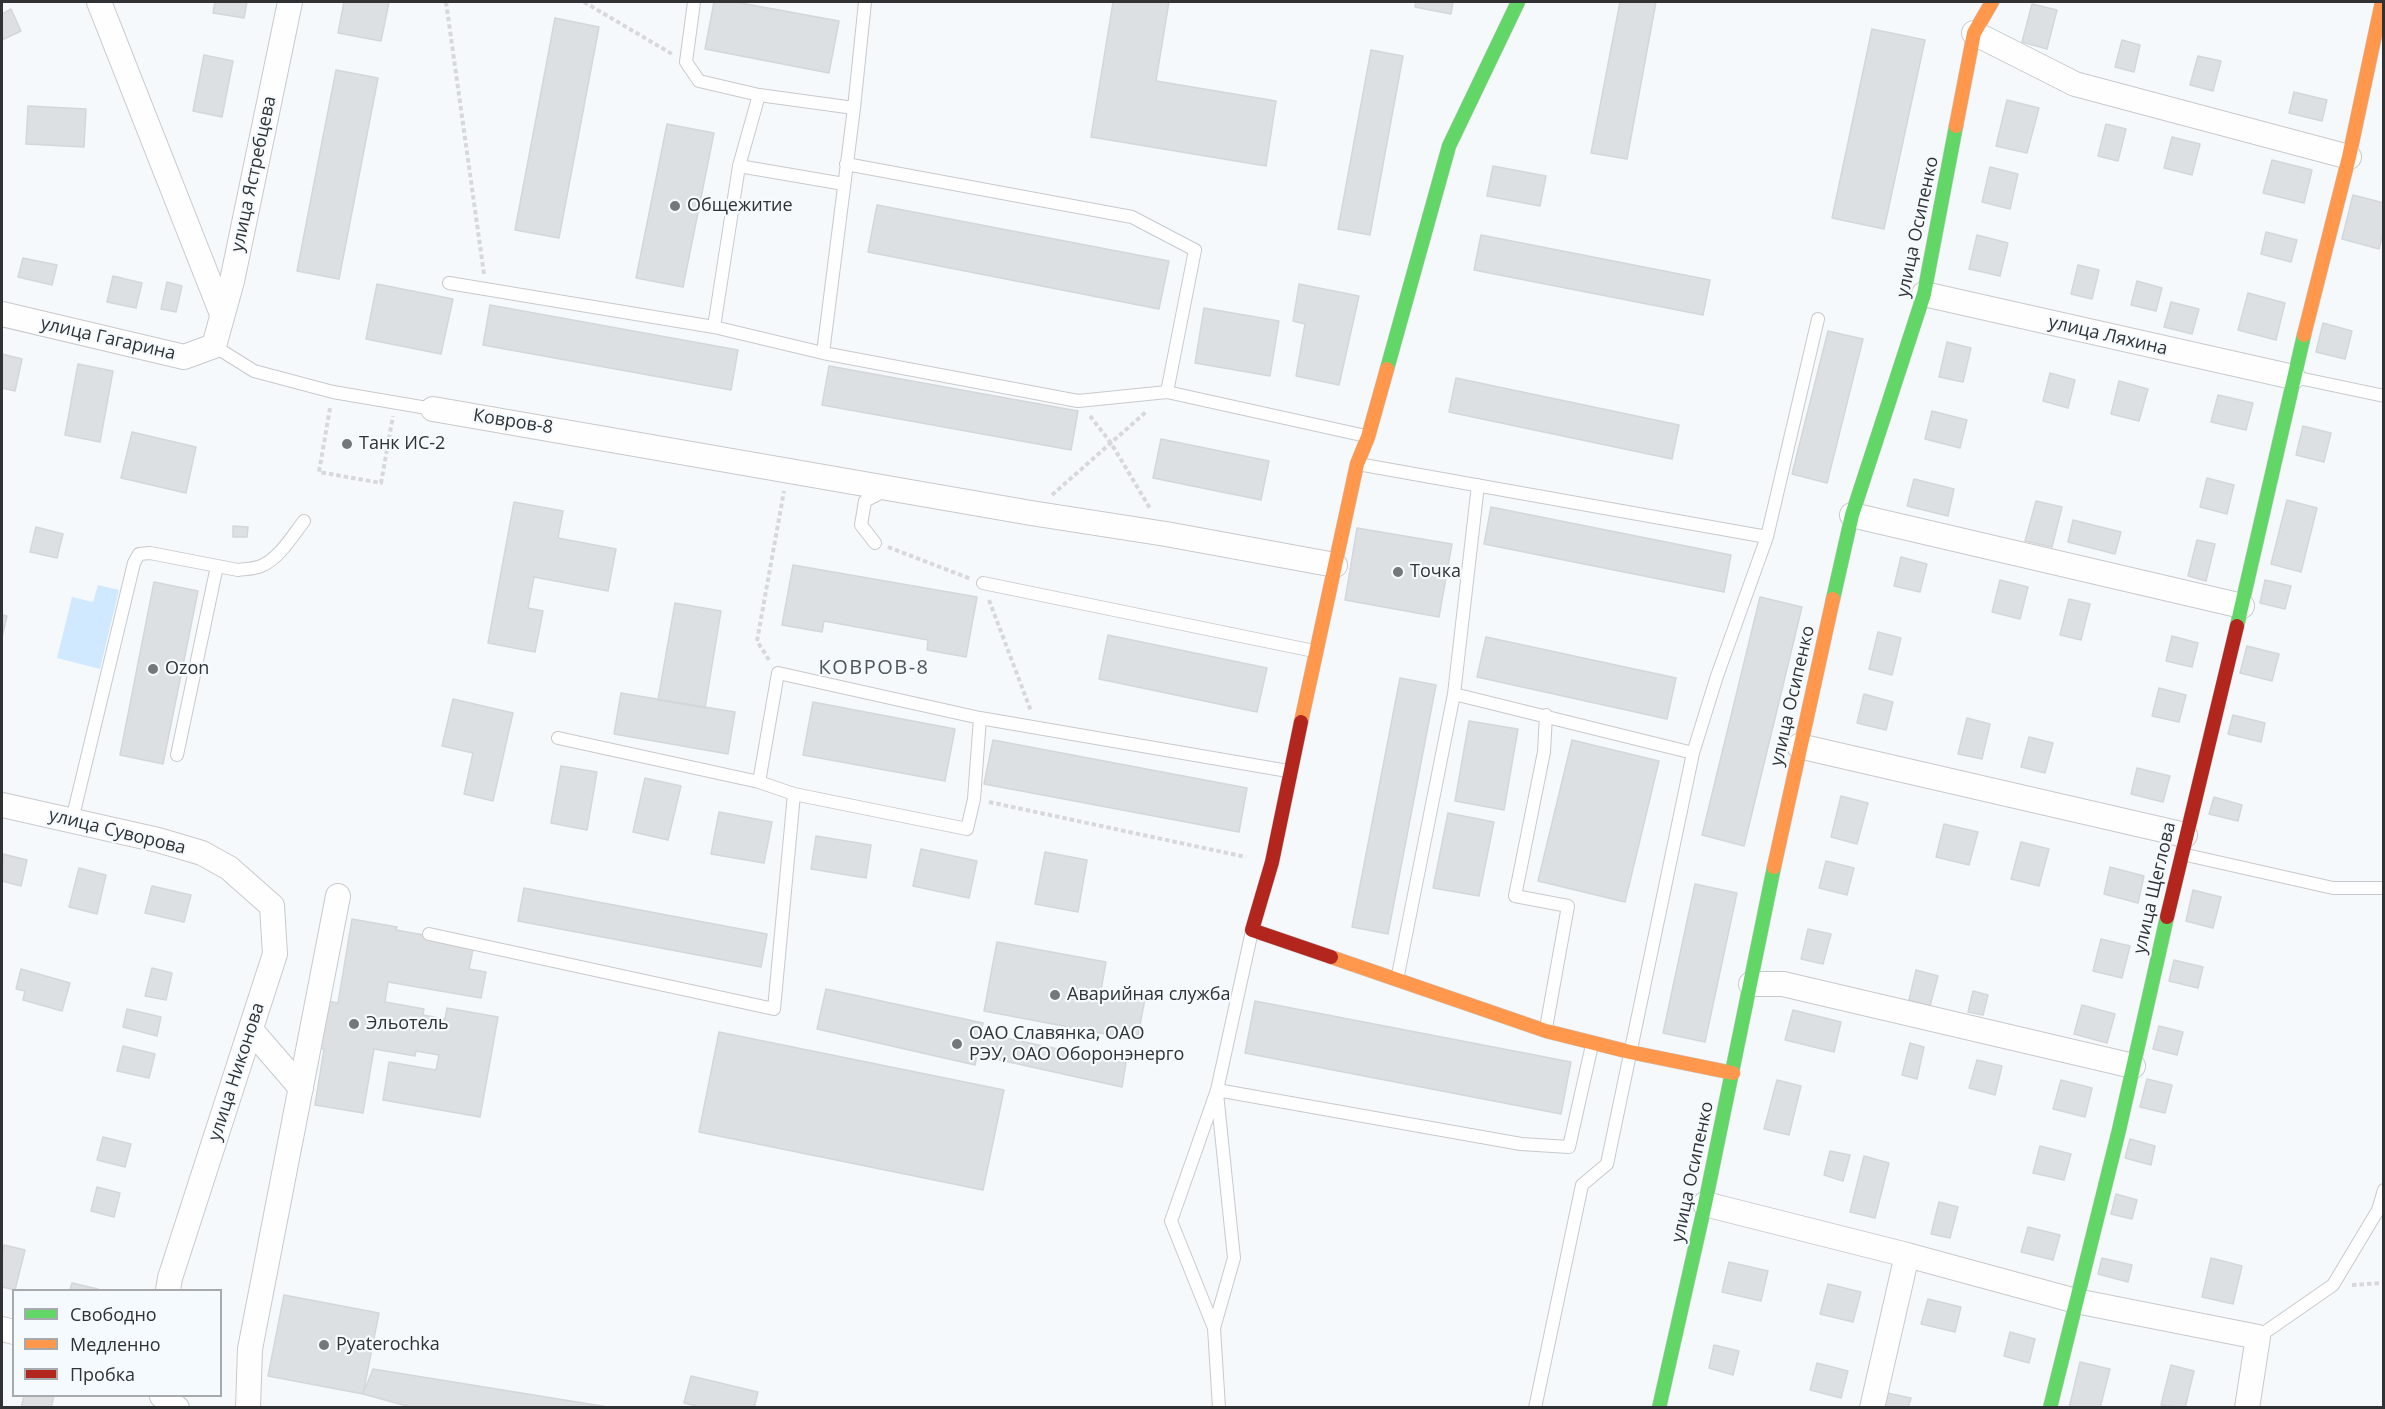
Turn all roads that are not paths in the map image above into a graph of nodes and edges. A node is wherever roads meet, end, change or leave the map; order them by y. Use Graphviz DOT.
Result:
graph roads {
  1 [pos="99,2"];
  2 [pos="290,2"];
  3 [pos="694,2"];
  4 [pos="866,2"];
  5 [pos="1518,2"];
  6 [pos="1992,2"];
  7 [pos="2382,2"];
  8 [pos="1974,33"];
  9 [pos="759,95"];
  10 [pos="854,108"];
  11 [pos="2349,157"];
  12 [pos="846,164"];
  13 [pos="740,166"];
  14 [pos="844,184"];
  15 [pos="449,283"];
  16 [pos="1924,294"];
  17 [pos="2,314"];
  18 [pos="222,314"];
  19 [pos="1818,319"];
  20 [pos="714,327"];
  21 [pos="214,346"];
  22 [pos="823,353"];
  23 [pos="2293,377"];
  24 [pos="1167,392"];
  25 [pos="2384,396"];
  26 [pos="433,409"];
  27 [pos="1368,437"];
  28 [pos="1357,464"];
  29 [pos="1478,485"];
  30 [pos="889,488"];
  31 [pos="1852,515"];
  32 [pos="304,521"];
  33 [pos="1767,537"];
  34 [pos="875,543"];
  35 [pos="1335,565"];
  36 [pos="217,566"];
  37 [pos="983,583"];
  38 [pos="2242,606"];
  39 [pos="1315,651"];
  40 [pos="1454,694"];
  41 [pos="1546,716"];
  42 [pos="980,718"];
  43 [pos="558,738"];
  44 [pos="1799,746"];
  45 [pos="1693,753"];
  46 [pos="177,754"];
  47 [pos="1291,772"];
  48 [pos="759,782"];
  49 [pos="794,794"];
  50 [pos="2,805"];
  51 [pos="72,820"];
  52 [pos="2183,844"];
  53 [pos="228,868"];
  54 [pos="2384,888"];
  55 [pos="338,896"];
  56 [pos="1252,930"];
  57 [pos="429,934"];
  58 [pos="1397,981"];
  59 [pos="1751,984"];
  60 [pos="251,1030"];
  61 [pos="1546,1030"];
  62 [pos="1592,1043"];
  63 [pos="1630,1052"];
  64 [pos="2133,1066"];
  65 [pos="1733,1073"];
  66 [pos="301,1088"];
  67 [pos="1217,1090"];
  68 [pos="2384,1190"];
  69 [pos="1706,1204"];
  70 [pos="1908,1255"];
  71 [pos="168,1289"];
  72 [pos="2076,1301"];
  73 [pos="1214,1328"];
  74 [pos="2258,1337"];
  75 [pos="164,1397"];
  76 [pos="177,1407"];
  77 [pos="248,1407"];
  78 [pos="1219,1407"];
  79 [pos="1535,1407"];
  80 [pos="1659,1407"];
  81 [pos="1872,1407"];
  82 [pos="2050,1407"];
  83 [pos="2247,1407"];
  1 -- 18 [label="street"];
  2 -- 18 [label="street, улица Ястребцева"];
  3 -- 9 [label="lane"];
  4 -- 10 [label="lane"];
  5 -- 27 [label="street"];
  6 -- 8 [label="street, улица Осипенко"];
  7 -- 11 [label="street, улица Щеглова"];
  8 -- 11 [label="street"];
  8 -- 16 [label="street, улица Осипенко"];
  9 -- 10 [label="lane"];
  9 -- 13 [label="lane"];
  10 -- 12 [label="lane"];
  11 -- 23 [label="street, улица Щеглова"];
  12 -- 14 [label="lane"];
  12 -- 24 [label="lane"];
  13 -- 14 [label="lane"];
  13 -- 20 [label="lane"];
  14 -- 22 [label="lane"];
  15 -- 20 [label="lane"];
  16 -- 23 [label="street, улица Ляхина"];
  16 -- 31 [label="street, улица Осипенко"];
  17 -- 21 [label="street, улица Гагарина"];
  18 -- 21 [label="street, улица Ястребцева"];
  19 -- 33 [label="lane"];
  20 -- 22 [label="lane"];
  21 -- 26 [label="lane"];
  22 -- 24 [label="lane"];
  23 -- 25 [label="lane"];
  23 -- 38 [label="street, улица Щеглова"];
  24 -- 27 [label="lane"];
  26 -- 30 [label="street, Ковров-8"];
  27 -- 28 [label="street"];
  28 -- 29 [label="lane"];
  28 -- 35 [label="street"];
  29 -- 33 [label="lane"];
  29 -- 40 [label="lane"];
  30 -- 34 [label="lane"];
  30 -- 35 [label="street, Ковров-8"];
  31 -- 38 [label="street"];
  31 -- 44 [label="street, улица Осипенко"];
  32 -- 36 [label="lane"];
  33 -- 45 [label="lane"];
  35 -- 39 [label="street"];
  36 -- 46 [label="lane"];
  36 -- 51 [label="lane"];
  37 -- 39 [label="lane"];
  38 -- 52 [label="street, улица Щеглова"];
  39 -- 47 [label="street"];
  40 -- 41 [label="lane"];
  40 -- 58 [label="lane"];
  41 -- 45 [label="lane"];
  41 -- 61 [label="lane"];
  42 -- 47 [label="lane"];
  42 -- 48 [label="lane"];
  42 -- 49 [label="lane"];
  43 -- 48 [label="lane"];
  44 -- 52 [label="street"];
  44 -- 59 [label="street, улица Осипенко"];
  45 -- 63 [label="lane"];
  47 -- 56 [label="street"];
  48 -- 49 [label="lane"];
  49 -- 57 [label="lane"];
  50 -- 51 [label="street, улица Суворова"];
  51 -- 53 [label="street, улица Суворова"];
  52 -- 54 [label="lane"];
  52 -- 64 [label="street, улица Щеглова"];
  53 -- 60 [label="street, улица Никонова"];
  55 -- 66 [label="street"];
  56 -- 58 [label="street"];
  56 -- 67 [label="lane"];
  58 -- 61 [label="street"];
  59 -- 64 [label="street"];
  59 -- 65 [label="street, улица Осипенко"];
  60 -- 66 [label="street"];
  60 -- 71 [label="street, улица Никонова"];
  61 -- 62 [label="street"];
  62 -- 63 [label="street"];
  62 -- 67 [label="lane"];
  63 -- 65 [label="street"];
  63 -- 79 [label="lane"];
  64 -- 72 [label="street, улица Щеглова"];
  65 -- 69 [label="street, улица Осипенко"];
  66 -- 77 [label="street"];
  67 -- 73 [label="lane"];
  67 -- 73 [label="lane"];
  68 -- 74 [label="lane"];
  69 -- 70 [label="street"];
  69 -- 80 [label="street, улица Осипенко"];
  70 -- 72 [label="street"];
  70 -- 81 [label="street"];
  72 -- 74 [label="street"];
  72 -- 82 [label="street, улица Щеглова"];
  73 -- 78 [label="lane"];
  74 -- 83 [label="street"];
  75 -- 76 [label="street"];
}
